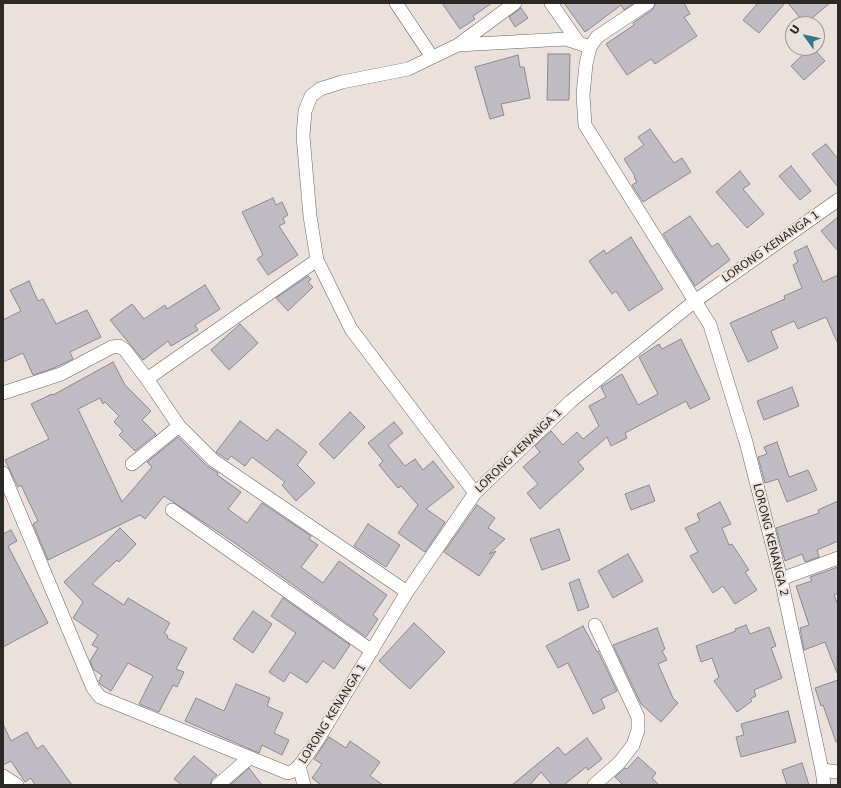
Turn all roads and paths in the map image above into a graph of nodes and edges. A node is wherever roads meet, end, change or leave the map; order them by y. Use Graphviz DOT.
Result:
graph roads {
  1 [pos="396,3"];
  2 [pos="515,3"];
  3 [pos="551,3"];
  4 [pos="648,3"];
  5 [pos="578,42"];
  6 [pos="458,45"];
  7 [pos="590,47"];
  8 [pos="432,57"];
  9 [pos="838,200"];
  10 [pos="317,260"];
  11 [pos="695,301"];
  12 [pos="147,379"];
  13 [pos="3,393"];
  14 [pos="178,426"];
  15 [pos="132,464"];
  16 [pos="3,473"];
  17 [pos="475,493"];
  18 [pos="172,510"];
  19 [pos="838,558"];
  20 [pos="781,579"];
  21 [pos="407,592"];
  22 [pos="595,625"];
  23 [pos="372,651"];
  24 [pos="249,758"];
  25 [pos="299,766"];
  26 [pos="822,770"];
  27 [pos="838,772"];
  28 [pos="3,776"];
  29 [pos="16,785"];
  30 [pos="218,785"];
  31 [pos="304,785"];
  32 [pos="594,785"];
  33 [pos="824,785"];
  1 -- 8 [label="street"];
  2 -- 6 [label="street"];
  3 -- 5 [label="street"];
  4 -- 7 [label="street"];
  5 -- 6 [label="street"];
  5 -- 7 [label="street"];
  6 -- 8 [label="street"];
  7 -- 11 [label="street, LORONG KENANGA 2"];
  8 -- 10 [label="street"];
  9 -- 11 [label="street, LORONG KENANGA 1"];
  10 -- 12 [label="street"];
  10 -- 17 [label="street"];
  11 -- 17 [label="street, LORONG KENANGA 1"];
  11 -- 20 [label="street, LORONG KENANGA 2"];
  12 -- 13 [label="street"];
  12 -- 14 [label="street"];
  14 -- 15 [label="street"];
  14 -- 21 [label="street"];
  16 -- 24 [label="street"];
  17 -- 21 [label="street, LORONG KENANGA 1"];
  18 -- 23 [label="street"];
  19 -- 20 [label="street"];
  20 -- 26 [label="street, LORONG KENANGA 2"];
  21 -- 23 [label="street, LORONG KENANGA 1"];
  22 -- 32 [label="street"];
  23 -- 25 [label="street, LORONG KENANGA 1"];
  24 -- 25 [label="street"];
  24 -- 30 [label="street"];
  25 -- 31 [label="street, LORONG KENANGA 1"];
  26 -- 27 [label="street"];
  26 -- 33 [label="street, LORONG KENANGA 2"];
  28 -- 29 [label="street"];
}
